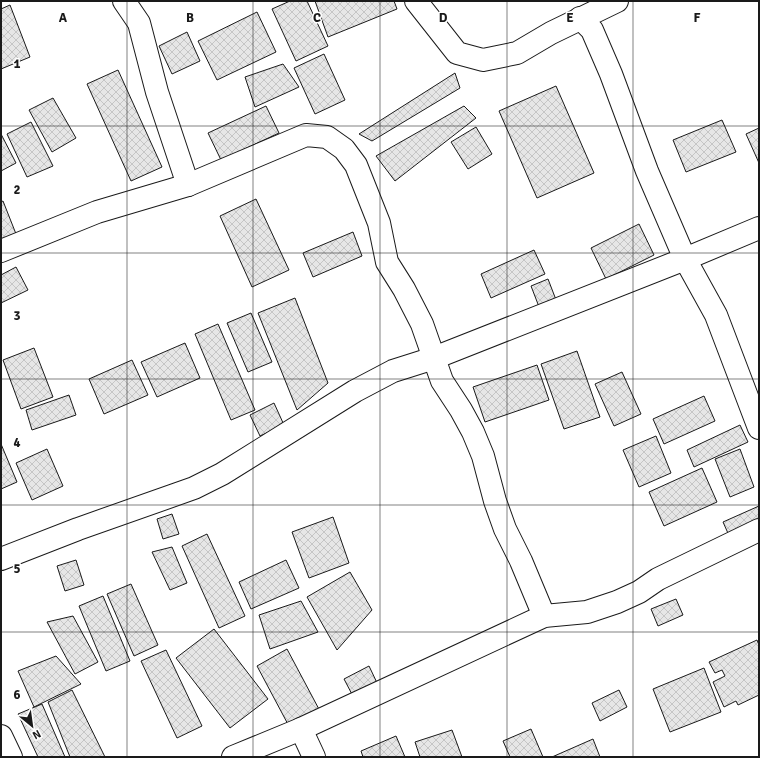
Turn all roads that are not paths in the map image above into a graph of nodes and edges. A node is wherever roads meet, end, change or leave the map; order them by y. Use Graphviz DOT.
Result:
graph roads {
  1 [pos="124,1"];
  2 [pos="416,1"];
  3 [pos="617,1"];
  4 [pos="580,18"];
  5 [pos="188,185"];
  6 [pos="759,228"];
  7 [pos="1,251"];
  8 [pos="685,259"];
  9 [pos="434,358"];
  10 [pos="759,428"];
  11 [pos="759,530"];
  12 [pos="1,559"];
  13 [pos="544,616"];
  14 [pos="301,729"];
  15 [pos="1,737"];
  16 [pos="12,757"];
  17 [pos="233,757"];
  18 [pos="314,757"];
  1 -- 5 [label="street"];
  2 -- 4 [label="street"];
  3 -- 4 [label="street"];
  4 -- 8 [label="street"];
  5 -- 7 [label="street"];
  5 -- 9 [label="street"];
  6 -- 8 [label="street"];
  8 -- 9 [label="street"];
  8 -- 10 [label="street"];
  9 -- 12 [label="street"];
  9 -- 13 [label="street"];
  11 -- 13 [label="street"];
  13 -- 14 [label="street"];
  14 -- 17 [label="street"];
  14 -- 18 [label="street"];
  15 -- 16 [label="street"];
}
